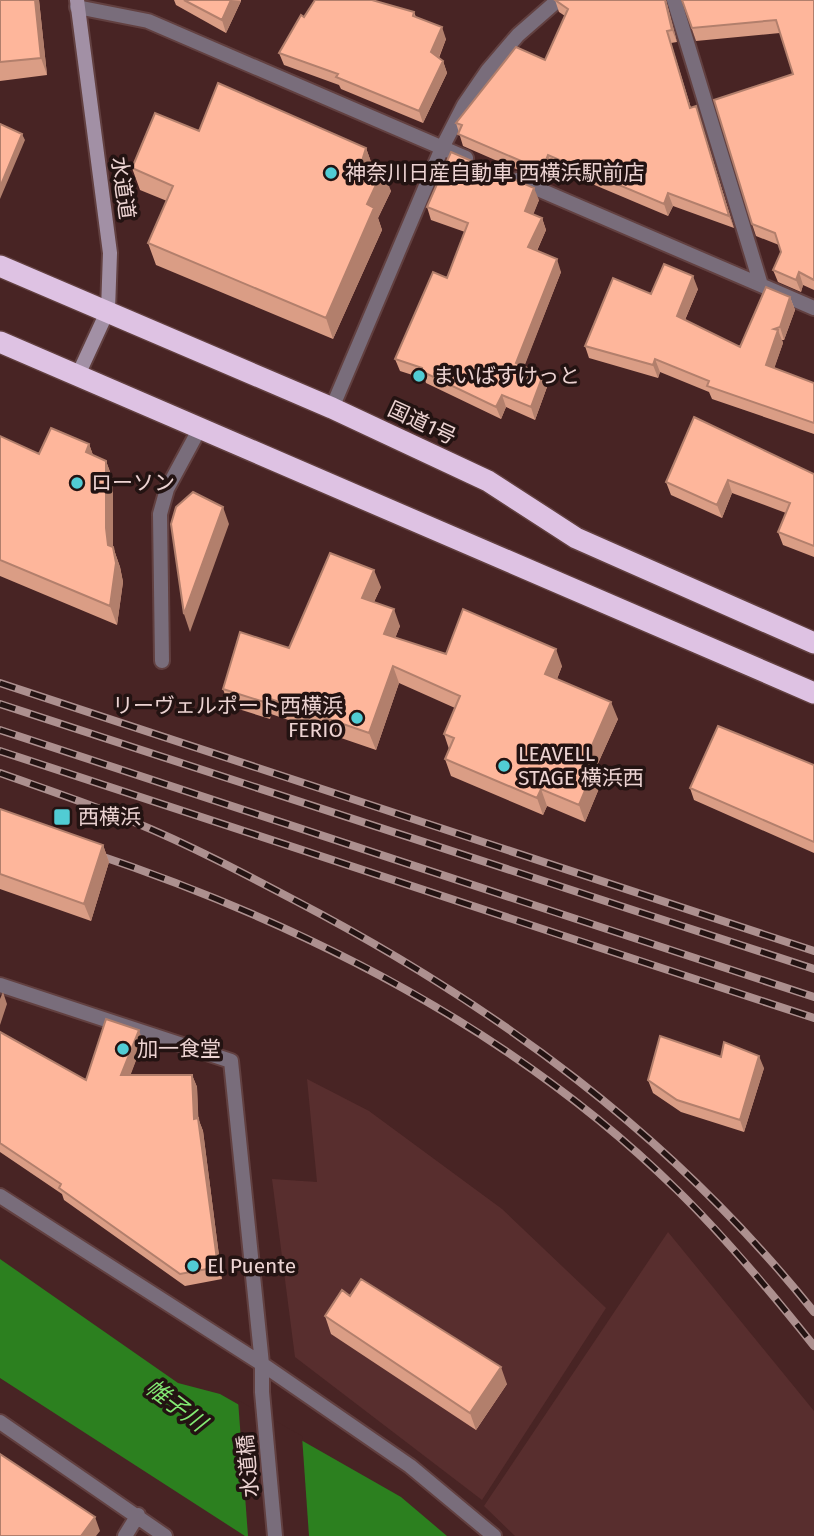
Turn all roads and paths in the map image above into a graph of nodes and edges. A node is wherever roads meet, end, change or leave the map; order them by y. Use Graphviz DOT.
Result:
graph roads {
  1 [pos="558,0"];
  2 [pos="674,0"];
  3 [pos="77,4"];
  4 [pos="442,148"];
  5 [pos="480,164"];
  6 [pos="506,175"];
  7 [pos="0,266"];
  8 [pos="761,285"];
  9 [pos="814,308"];
  10 [pos="108,310"];
  11 [pos="0,342"];
  12 [pos="78,375"];
  13 [pos="332,408"];
  14 [pos="200,428"];
  15 [pos="814,643"];
  16 [pos="162,661"];
  17 [pos="814,693"];
  18 [pos="0,985"];
  19 [pos="0,1196"];
  20 [pos="262,1364"];
  21 [pos="0,1423"];
  22 [pos="138,1515"];
  23 [pos="125,1536"];
  24 [pos="165,1536"];
  25 [pos="275,1536"];
  26 [pos="494,1536"];
  1 -- 4 [label="street"];
  2 -- 8 [label="street"];
  3 -- 4 [label="street"];
  3 -- 10 [label="street, 水道道"];
  4 -- 5 [label="street"];
  4 -- 13 [label="street"];
  6 -- 8 [label="street"];
  7 -- 10 [label="highway, 国道1号"];
  8 -- 9 [label="street"];
  10 -- 12 [label="street, 水道道"];
  10 -- 13 [label="highway, 国道1号"];
  11 -- 12 [label="highway"];
  12 -- 14 [label="highway"];
  13 -- 15 [label="highway, 国道1号"];
  14 -- 16 [label="street"];
  14 -- 17 [label="highway"];
  18 -- 20 [label="street, 水道橋"];
  19 -- 20 [label="street"];
  20 -- 25 [label="street, 水道橋"];
  20 -- 26 [label="street"];
  21 -- 22 [label="street"];
  22 -- 23 [label="street"];
  22 -- 24 [label="street"];
}
